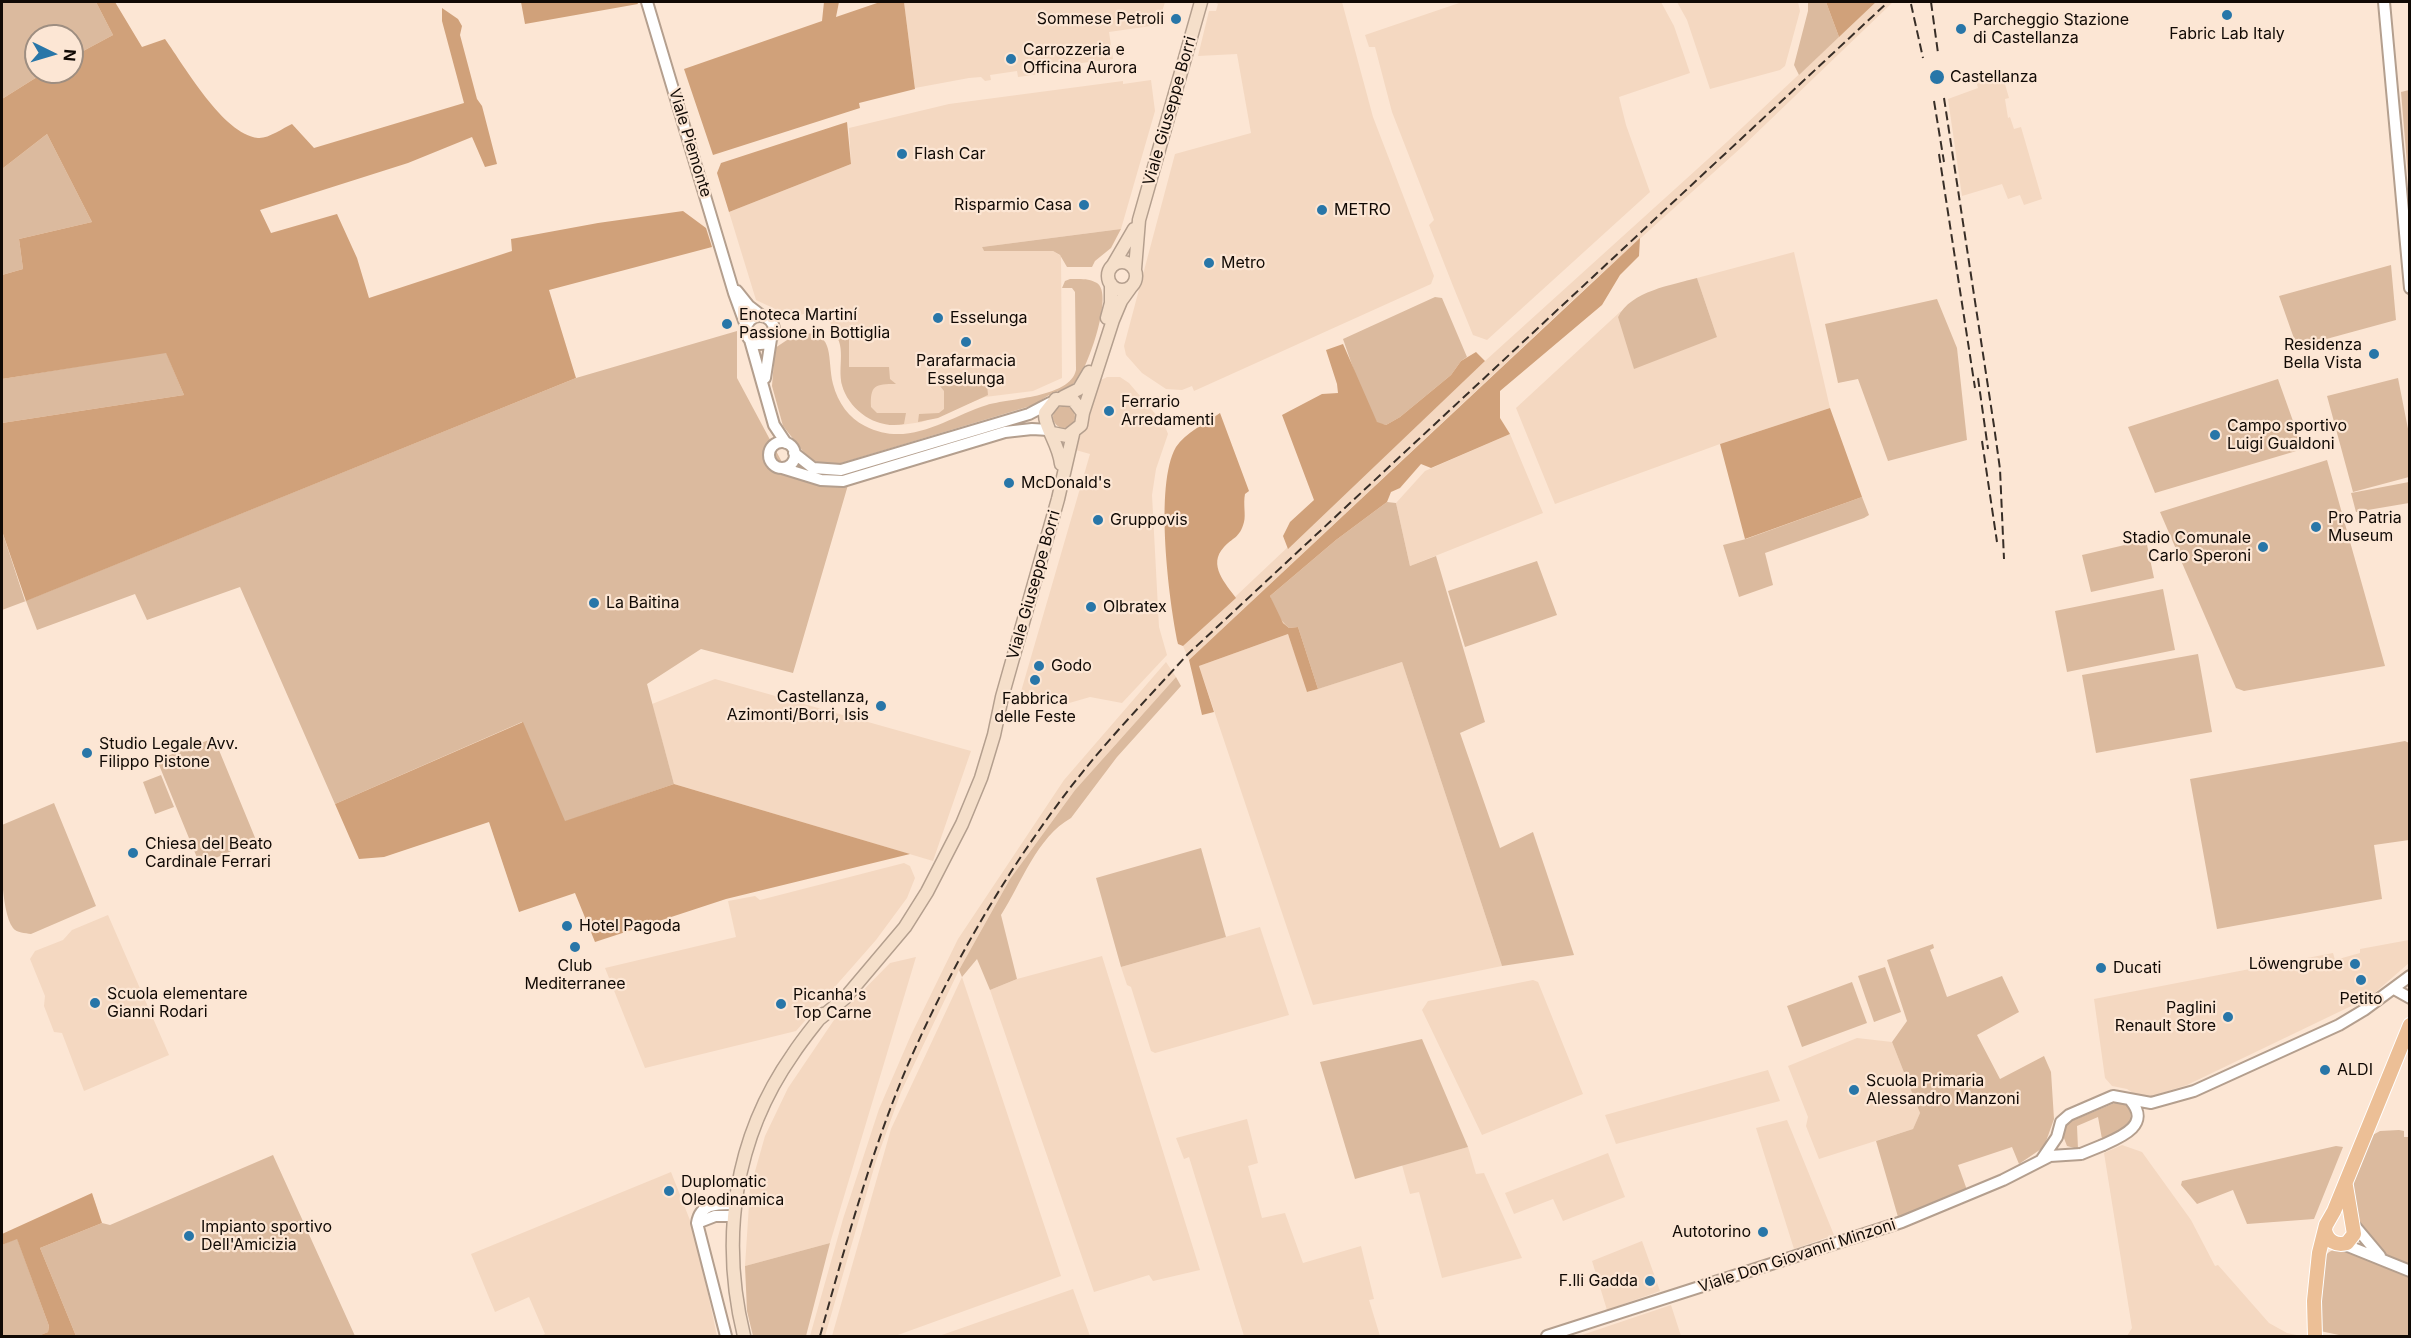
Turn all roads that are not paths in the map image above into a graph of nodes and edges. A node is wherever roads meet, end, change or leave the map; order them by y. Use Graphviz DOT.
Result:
graph roads {
  1 [pos="647,2"];
  2 [pos="1201,2"];
  3 [pos="2384,2"];
  4 [pos="1139,220"];
  5 [pos="1113,265"];
  6 [pos="1135,269"];
  7 [pos="1111,284"];
  8 [pos="732,285"];
  9 [pos="1131,287"];
  10 [pos="2409,288"];
  11 [pos="762,316"];
  12 [pos="746,326"];
  13 [pos="771,339"];
  14 [pos="750,340"];
  15 [pos="764,390"];
  16 [pos="1057,400"];
  17 [pos="1083,413"];
  18 [pos="774,424"];
  19 [pos="1051,431"];
  20 [pos="1073,434"];
  21 [pos="786,443"];
  22 [pos="771,448"];
  23 [pos="794,453"];
  24 [pos="782,468"];
  25 [pos="1062,472"];
  26 [pos="2409,976"];
  27 [pos="2394,989"];
  28 [pos="2409,998"];
  29 [pos="2409,1025"];
  30 [pos="2131,1101"];
  31 [pos="2160,1102"];
  32 [pos="2137,1119"];
  33 [pos="2057,1137"];
  34 [pos="2076,1154"];
  35 [pos="2042,1159"];
  36 [pos="2347,1177"];
  37 [pos="733,1210"];
  38 [pos="2332,1217"];
  39 [pos="2354,1223"];
  40 [pos="2325,1230"];
  41 [pos="2340,1244"];
  42 [pos="2384,1260"];
  43 [pos="2318,1264"];
  44 [pos="2409,1272"];
  45 [pos="726,1336"];
  46 [pos="744,1336"];
  47 [pos="1547,1336"];
  48 [pos="2315,1336"];
  1 -- 8 [label="street, Viale Piemonte"];
  2 -- 4 [label="main road, Viale Giuseppe Borri"];
  3 -- 10 [label="street"];
  4 -- 5 [label="main road, Viale Giuseppe Borri"];
  4 -- 6 [label="main road, Viale Giuseppe Borri"];
  5 -- 6 [label="main road"];
  5 -- 7 [label="main road, Viale Giuseppe Borri"];
  6 -- 9 [label="main road, Viale Giuseppe Borri"];
  7 -- 9 [label="main road"];
  7 -- 16 [label="main road, Viale Giuseppe Borri"];
  8 -- 11 [label="street, Viale Piemonte"];
  8 -- 12 [label="street, Viale Piemonte"];
  9 -- 17 [label="main road, Viale Giuseppe Borri"];
  11 -- 12 [label="street"];
  11 -- 13 [label="street"];
  12 -- 14 [label="street"];
  13 -- 14 [label="street"];
  13 -- 15 [label="street"];
  14 -- 15 [label="street"];
  15 -- 18 [label="street"];
  16 -- 17 [label="main road"];
  16 -- 19 [label="main road, Viale Giuseppe Borri"];
  16 -- 23 [label="street"];
  17 -- 20 [label="main road, Viale Giuseppe Borri"];
  18 -- 21 [label="street"];
  18 -- 22 [label="street"];
  19 -- 20 [label="main road"];
  19 -- 24 [label="street"];
  19 -- 25 [label="main road, Viale Giuseppe Borri"];
  20 -- 25 [label="main road, Viale Giuseppe Borri"];
  21 -- 22 [label="street"];
  21 -- 23 [label="street"];
  22 -- 24 [label="street"];
  23 -- 24 [label="street"];
  25 -- 37 [label="main road, Viale Giuseppe Borri"];
  26 -- 27 [label="street, Viale Don Giovanni Minzoni"];
  27 -- 28 [label="street"];
  27 -- 31 [label="street, Viale Don Giovanni Minzoni"];
  29 -- 36 [label="main road"];
  30 -- 31 [label="street, Viale Don Giovanni Minzoni"];
  30 -- 32 [label="street"];
  30 -- 33 [label="street, Viale Don Giovanni Minzoni"];
  31 -- 32 [label="street, Viale Don Giovanni Minzoni"];
  32 -- 34 [label="street, Viale Don Giovanni Minzoni, bridge"];
  33 -- 34 [label="street"];
  33 -- 35 [label="street, Viale Don Giovanni Minzoni"];
  34 -- 35 [label="street, Viale Don Giovanni Minzoni"];
  35 -- 47 [label="street, Viale Don Giovanni Minzoni"];
  36 -- 38 [label="main road"];
  36 -- 39 [label="main road"];
  37 -- 45 [label="street"];
  37 -- 46 [label="main road, Viale Giuseppe Borri"];
  38 -- 39 [label="main road"];
  38 -- 40 [label="main road"];
  39 -- 41 [label="main road"];
  39 -- 42 [label="street"];
  40 -- 41 [label="main road"];
  40 -- 43 [label="main road"];
  41 -- 42 [label="street"];
  41 -- 43 [label="main road"];
  42 -- 44 [label="street"];
  43 -- 48 [label="main road"];
}
